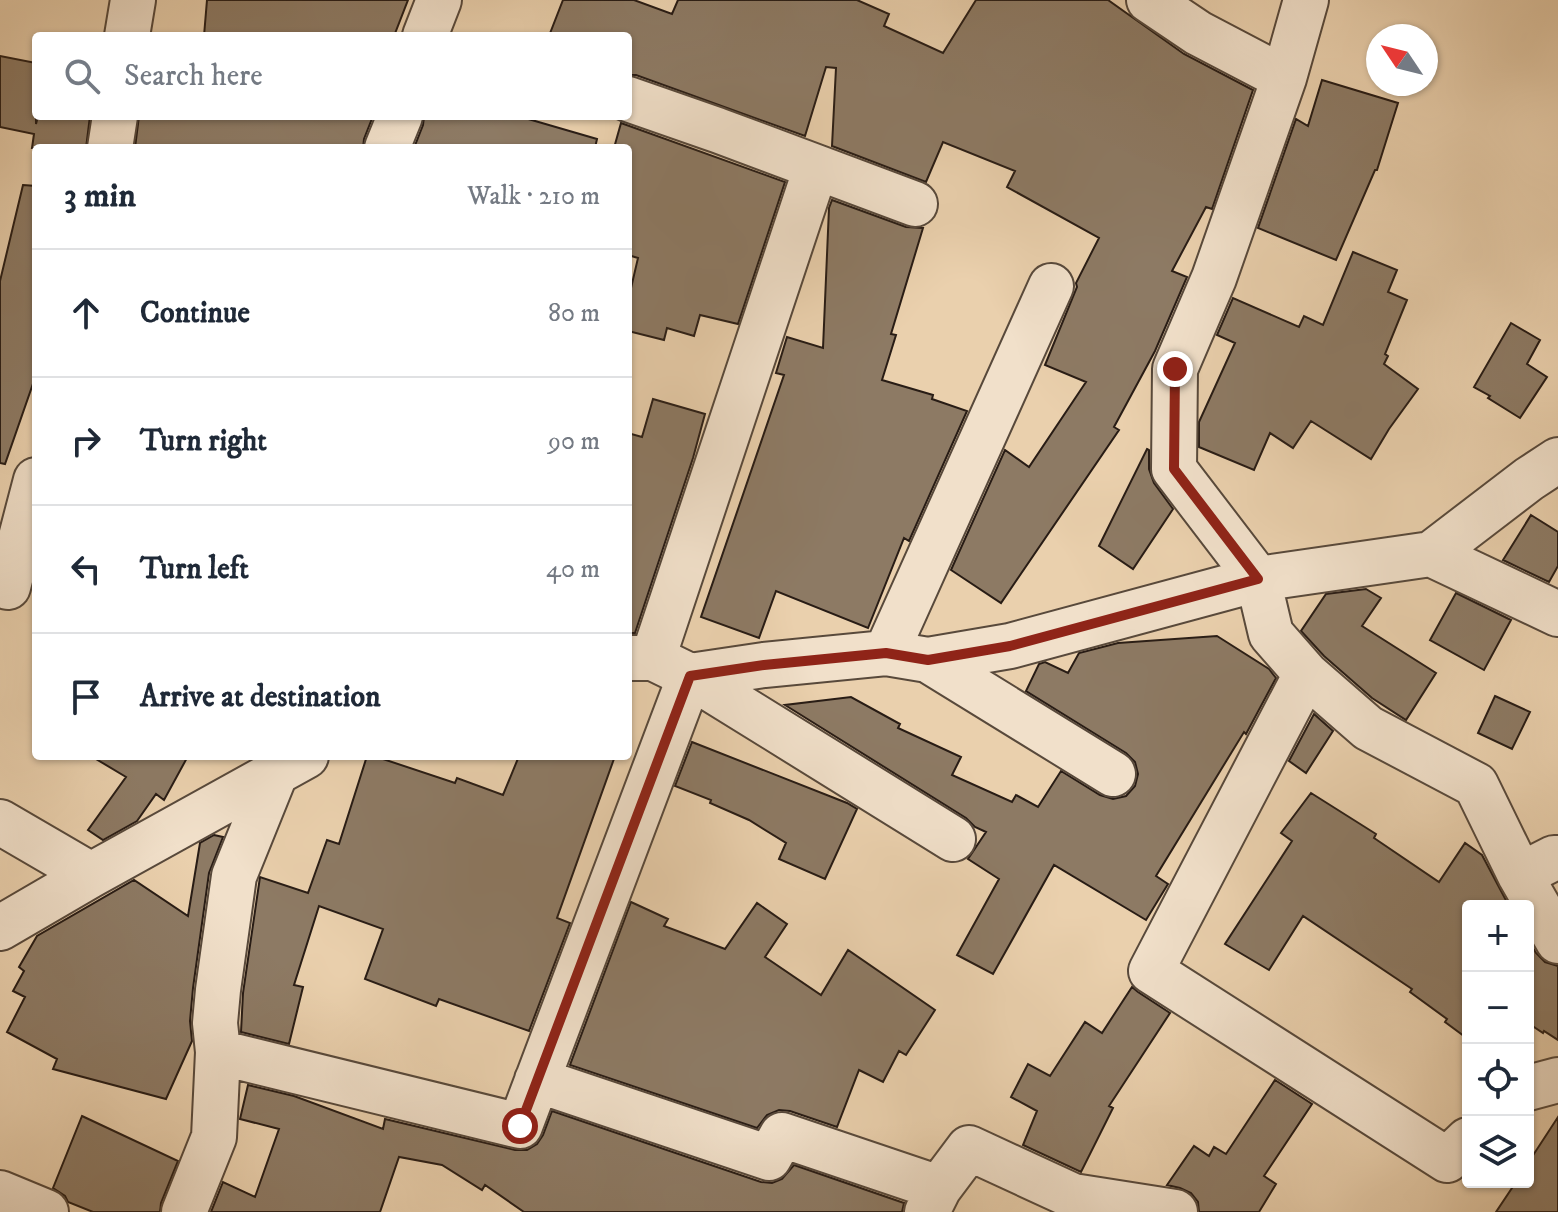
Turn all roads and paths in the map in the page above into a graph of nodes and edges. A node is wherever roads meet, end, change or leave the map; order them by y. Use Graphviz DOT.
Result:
graph roads {
  1 [pos="133,0"];
  2 [pos="1149,0"];
  3 [pos="1306,0"];
  4 [pos="128,32"];
  5 [pos="1284,78"];
  6 [pos="632,100"];
  7 [pos="114,120"];
  8 [pos="398,120"];
  9 [pos="111,144"];
  10 [pos="389,144"];
  11 [pos="816,168"];
  12 [pos="915,204"];
  13 [pos="1051,286"];
  14 [pos="1548,476"];
  15 [pos="32,501"];
  16 [pos="1431,554"];
  17 [pos="1258,579"];
  18 [pos="15,590"];
  19 [pos="1558,614"];
  20 [pos="907,657"];
  21 [pos="657,664"];
  22 [pos="1306,674"];
  23 [pos="632,751"];
  24 [pos="629,760"];
  25 [pos="291,764"];
  26 [pos="1113,774"];
  27 [pos="0,822"];
  28 [pos="953,839"];
  29 [pos="1539,867"];
  30 [pos="91,875"];
  31 [pos="0,928"];
  32 [pos="1558,941"];
  33 [pos="218,1052"];
  34 [pos="537,1080"];
  35 [pos="1558,1080"];
  36 [pos="1534,1086"];
  37 [pos="1462,1146"];
  38 [pos="0,1193"];
  39 [pos="933,1200"];
  40 [pos="46,1212"];
  41 [pos="184,1212"];
  42 [pos="1175,1212"];
  1 -- 4 [label="street"];
  2 -- 5 [label="street"];
  3 -- 5 [label="street"];
  5 -- 17 [label="street"];
  6 -- 11 [label="street"];
  7 -- 9 [label="street"];
  8 -- 10 [label="street"];
  11 -- 12 [label="street"];
  11 -- 21 [label="street"];
  13 -- 20 [label="street"];
  14 -- 16 [label="street"];
  15 -- 18 [label="street"];
  16 -- 17 [label="street"];
  16 -- 19 [label="street"];
  17 -- 20 [label="street"];
  17 -- 22 [label="street"];
  20 -- 21 [label="street"];
  20 -- 26 [label="street"];
  21 -- 23 [label="street"];
  21 -- 28 [label="street"];
  22 -- 29 [label="street"];
  22 -- 37 [label="street"];
  24 -- 34 [label="street"];
  25 -- 30 [label="street"];
  25 -- 33 [label="street"];
  27 -- 30 [label="street"];
  29 -- 32 [label="street"];
  30 -- 31 [label="street"];
  33 -- 34 [label="street"];
  33 -- 41 [label="street"];
  34 -- 39 [label="street"];
  35 -- 36 [label="street"];
  38 -- 40 [label="street"];
  39 -- 42 [label="street"];
}
